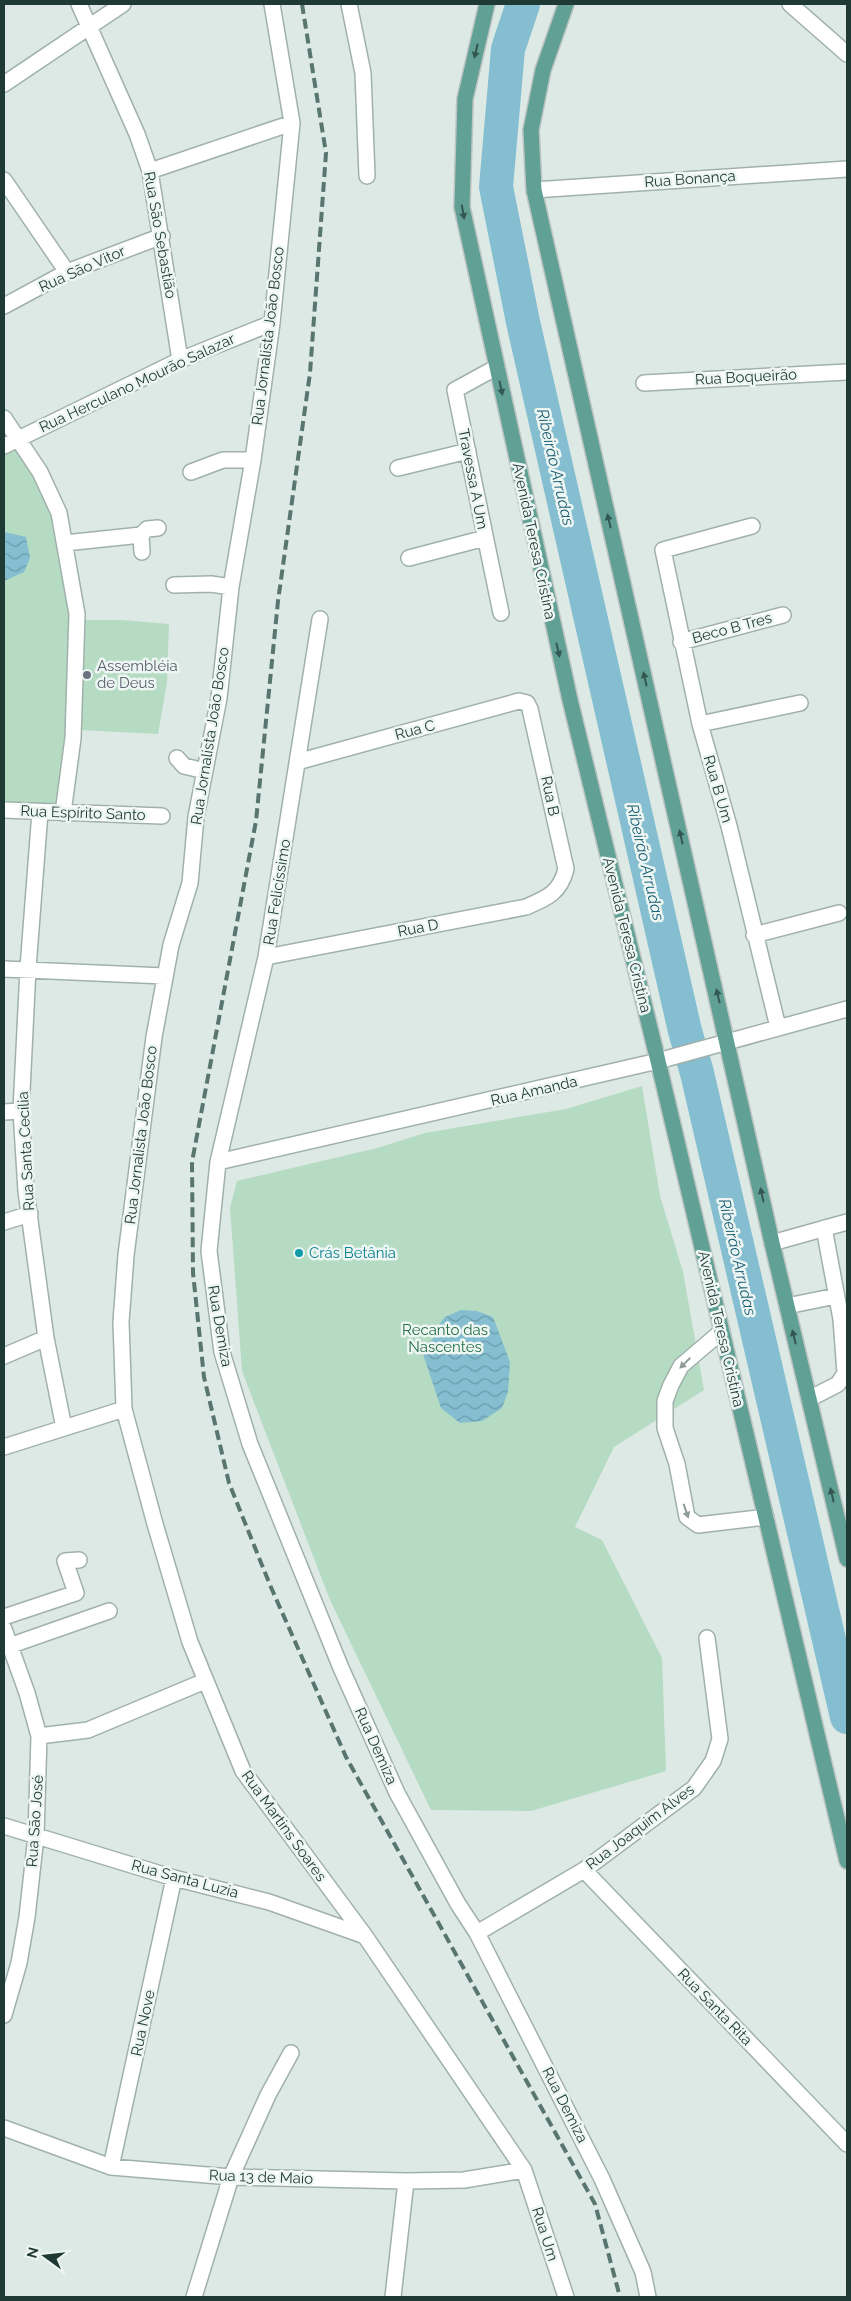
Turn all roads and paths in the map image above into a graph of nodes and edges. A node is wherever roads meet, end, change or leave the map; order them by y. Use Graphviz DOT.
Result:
graph roads {
  1 [pos="80,4"];
  2 [pos="123,4"];
  3 [pos="272,4"];
  4 [pos="349,4"];
  5 [pos="487,4"];
  6 [pos="566,4"];
  7 [pos="790,4"];
  8 [pos="89,26"];
  9 [pos="847,54"];
  10 [pos="4,84"];
  11 [pos="292,123"];
  12 [pos="847,169"];
  13 [pos="150,171"];
  14 [pos="367,176"];
  15 [pos="4,180"];
  16 [pos="534,190"];
  17 [pos="162,236"];
  18 [pos="68,272"];
  19 [pos="4,306"];
  20 [pos="272,322"];
  21 [pos="180,360"];
  22 [pos="496,367"];
  23 [pos="847,372"];
  24 [pos="644,382"];
  25 [pos="4,418"];
  26 [pos="10,443"];
  27 [pos="468,451"];
  28 [pos="253,460"];
  29 [pos="398,468"];
  30 [pos="191,472"];
  31 [pos="752,526"];
  32 [pos="158,528"];
  33 [pos="141,535"];
  34 [pos="485,538"];
  35 [pos="65,543"];
  36 [pos="142,552"];
  37 [pos="409,558"];
  38 [pos="174,585"];
  39 [pos="231,587"];
  40 [pos="501,613"];
  41 [pos="783,615"];
  42 [pos="320,619"];
  43 [pos="681,642"];
  44 [pos="800,703"];
  45 [pos="530,709"];
  46 [pos="700,724"];
  47 [pos="177,758"];
  48 [pos="297,762"];
  49 [pos="205,771"];
  50 [pos="4,810"];
  51 [pos="40,812"];
  52 [pos="63,813"];
  53 [pos="162,816"];
  54 [pos="562,884"];
  55 [pos="839,913"];
  56 [pos="754,936"];
  57 [pos="266,957"];
  58 [pos="4,968"];
  59 [pos="28,968"];
  60 [pos="164,976"];
  61 [pos="847,1009"];
  62 [pos="778,1027"];
  63 [pos="728,1044"];
  64 [pos="658,1062"];
  65 [pos="21,1111"];
  66 [pos="4,1112"];
  67 [pos="218,1162"];
  68 [pos="30,1214"];
  69 [pos="4,1222"];
  70 [pos="847,1222"];
  71 [pos="824,1228"];
  72 [pos="772,1243"];
  73 [pos="836,1296"];
  74 [pos="787,1306"];
  75 [pos="722,1331"];
  76 [pos="46,1338"];
  77 [pos="4,1356"];
  78 [pos="809,1399"];
  79 [pos="124,1409"];
  80 [pos="64,1428"];
  81 [pos="4,1447"];
  82 [pos="766,1517"];
  83 [pos="844,1529"];
  84 [pos="79,1560"];
  85 [pos="847,1560"];
  86 [pos="109,1611"];
  87 [pos="4,1617"];
  88 [pos="4,1629"];
  89 [pos="707,1638"];
  90 [pos="8,1651"];
  91 [pos="205,1681"];
  92 [pos="39,1736"];
  93 [pos="4,1826"];
  94 [pos="36,1836"];
  95 [pos="847,1862"];
  96 [pos="584,1870"];
  97 [pos="174,1878"];
  98 [pos="477,1933"];
  99 [pos="365,1936"];
  100 [pos="4,2015"];
  101 [pos="291,2053"];
  102 [pos="4,2128"];
  103 [pos="847,2144"];
  104 [pos="111,2167"];
  105 [pos="524,2170"];
  106 [pos="232,2177"];
  107 [pos="406,2181"];
  108 [pos="194,2297"];
  109 [pos="393,2297"];
  110 [pos="566,2297"];
  111 [pos="648,2297"];
  1 -- 8 [label="street, Rua São Sebastião"];
  2 -- 8 [label="street"];
  3 -- 11 [label="street, Rua Jornalista João Bosco"];
  4 -- 14 [label="street"];
  5 -- 22 [label="main road, Avenida Teresa Cristina, one-way"];
  6 -- 16 [label="main road"];
  7 -- 9 [label="street"];
  8 -- 10 [label="street"];
  8 -- 13 [label="street, Rua São Sebastião"];
  11 -- 13 [label="street"];
  11 -- 20 [label="street, Rua Jornalista João Bosco"];
  12 -- 16 [label="street, Rua Bonança"];
  13 -- 17 [label="street, Rua São Sebastião"];
  15 -- 18 [label="street"];
  63 -- 16 [label="main road, one-way"];
  17 -- 18 [label="street, Rua São Vitor"];
  17 -- 21 [label="street, Rua São Sebastião"];
  18 -- 19 [label="street, Rua São Vitor"];
  20 -- 21 [label="street, Rua Herculano Mourão Salazar"];
  20 -- 28 [label="street, Rua Jornalista João Bosco"];
  21 -- 26 [label="street, Rua Herculano Mourão Salazar"];
  22 -- 27 [label="street, Travessa A Um"];
  22 -- 64 [label="main road, Avenida Teresa Cristina, one-way"];
  23 -- 24 [label="street, Rua Boqueirão"];
  25 -- 26 [label="street"];
  26 -- 35 [label="street"];
  27 -- 29 [label="street"];
  27 -- 34 [label="street, Travessa A Um"];
  28 -- 30 [label="street"];
  28 -- 39 [label="street, Rua Jornalista João Bosco"];
  31 -- 43 [label="street, Rua B Um"];
  32 -- 33 [label="street"];
  33 -- 35 [label="street"];
  33 -- 36 [label="street"];
  34 -- 37 [label="street"];
  34 -- 40 [label="street, Travessa A Um"];
  35 -- 52 [label="street"];
  38 -- 39 [label="street"];
  39 -- 49 [label="street, Rua Jornalista João Bosco"];
  41 -- 43 [label="street, Beco B Tres"];
  42 -- 48 [label="street, Rua Felicíssimo"];
  43 -- 46 [label="street, Rua B Um"];
  44 -- 46 [label="street"];
  45 -- 48 [label="street, Rua C"];
  45 -- 54 [label="street, Rua B"];
  46 -- 56 [label="street, Rua B Um"];
  47 -- 49 [label="street"];
  48 -- 57 [label="street, Rua Felicíssimo"];
  49 -- 60 [label="street, Rua Jornalista João Bosco"];
  50 -- 51 [label="street, Rua Espírito Santo"];
  51 -- 52 [label="street, Rua Espírito Santo"];
  51 -- 59 [label="street, Rua Santa Cecília"];
  52 -- 53 [label="street, Rua Espírito Santo"];
  54 -- 57 [label="street, Rua D"];
  55 -- 56 [label="street"];
  56 -- 62 [label="street, Rua B Um"];
  57 -- 67 [label="street, Rua Felicíssimo"];
  58 -- 59 [label="street"];
  59 -- 60 [label="street"];
  59 -- 65 [label="street, Rua Santa Cecília"];
  60 -- 79 [label="street, Rua Jornalista João Bosco"];
  61 -- 62 [label="street, Rua Amanda"];
  62 -- 63 [label="street, Rua Amanda"];
  63 -- 64 [label="street, Rua Amanda"];
  72 -- 63 [label="main road, one-way"];
  64 -- 67 [label="street, Rua Amanda"];
  64 -- 75 [label="main road, Avenida Teresa Cristina"];
  65 -- 66 [label="street"];
  65 -- 68 [label="street, Rua Santa Cecília"];
  67 -- 98 [label="street, Rua Demiza"];
  68 -- 69 [label="street"];
  68 -- 76 [label="street, Rua Santa Cecília"];
  70 -- 71 [label="street"];
  71 -- 72 [label="street"];
  71 -- 73 [label="street"];
  72 -- 74 [label="main road"];
  73 -- 74 [label="street"];
  73 -- 78 [label="street"];
  78 -- 74 [label="main road, one-way"];
  75 -- 82 [label="main road, Avenida Teresa Cristina"];
  75 -- 82 [label="street, one-way"];
  76 -- 77 [label="street"];
  76 -- 80 [label="street, Rua Santa Cecília"];
  83 -- 78 [label="main road, one-way"];
  79 -- 80 [label="street"];
  79 -- 91 [label="street, Rua Martins Soares"];
  80 -- 81 [label="street"];
  82 -- 95 [label="main road, Avenida Teresa Cristina"];
  83 -- 85 [label="main road"];
  84 -- 87 [label="street"];
  86 -- 90 [label="street"];
  88 -- 90 [label="street, Rua São José"];
  89 -- 96 [label="street, Rua Joaquim Alves"];
  90 -- 92 [label="street, Rua São José"];
  91 -- 92 [label="street"];
  91 -- 99 [label="street, Rua Martins Soares"];
  92 -- 94 [label="street, Rua São José"];
  93 -- 94 [label="street, Rua Santa Luzia"];
  94 -- 97 [label="street, Rua Santa Luzia"];
  94 -- 100 [label="street, Rua São José"];
  96 -- 98 [label="street, Rua Joaquim Alves"];
  96 -- 103 [label="street, Rua Santa Rita"];
  97 -- 99 [label="street, Rua Santa Luzia"];
  97 -- 104 [label="street, Rua Nove"];
  98 -- 111 [label="street, Rua Demiza"];
  99 -- 105 [label="street, Rua Martins Soares"];
  101 -- 106 [label="street"];
  102 -- 104 [label="street, Rua 13 de Maio"];
  104 -- 106 [label="street, Rua 13 de Maio"];
  105 -- 107 [label="street, Rua 13 de Maio"];
  105 -- 110 [label="street, Rua Um"];
  106 -- 107 [label="street, Rua 13 de Maio"];
  106 -- 108 [label="street"];
  107 -- 109 [label="street"];
}
